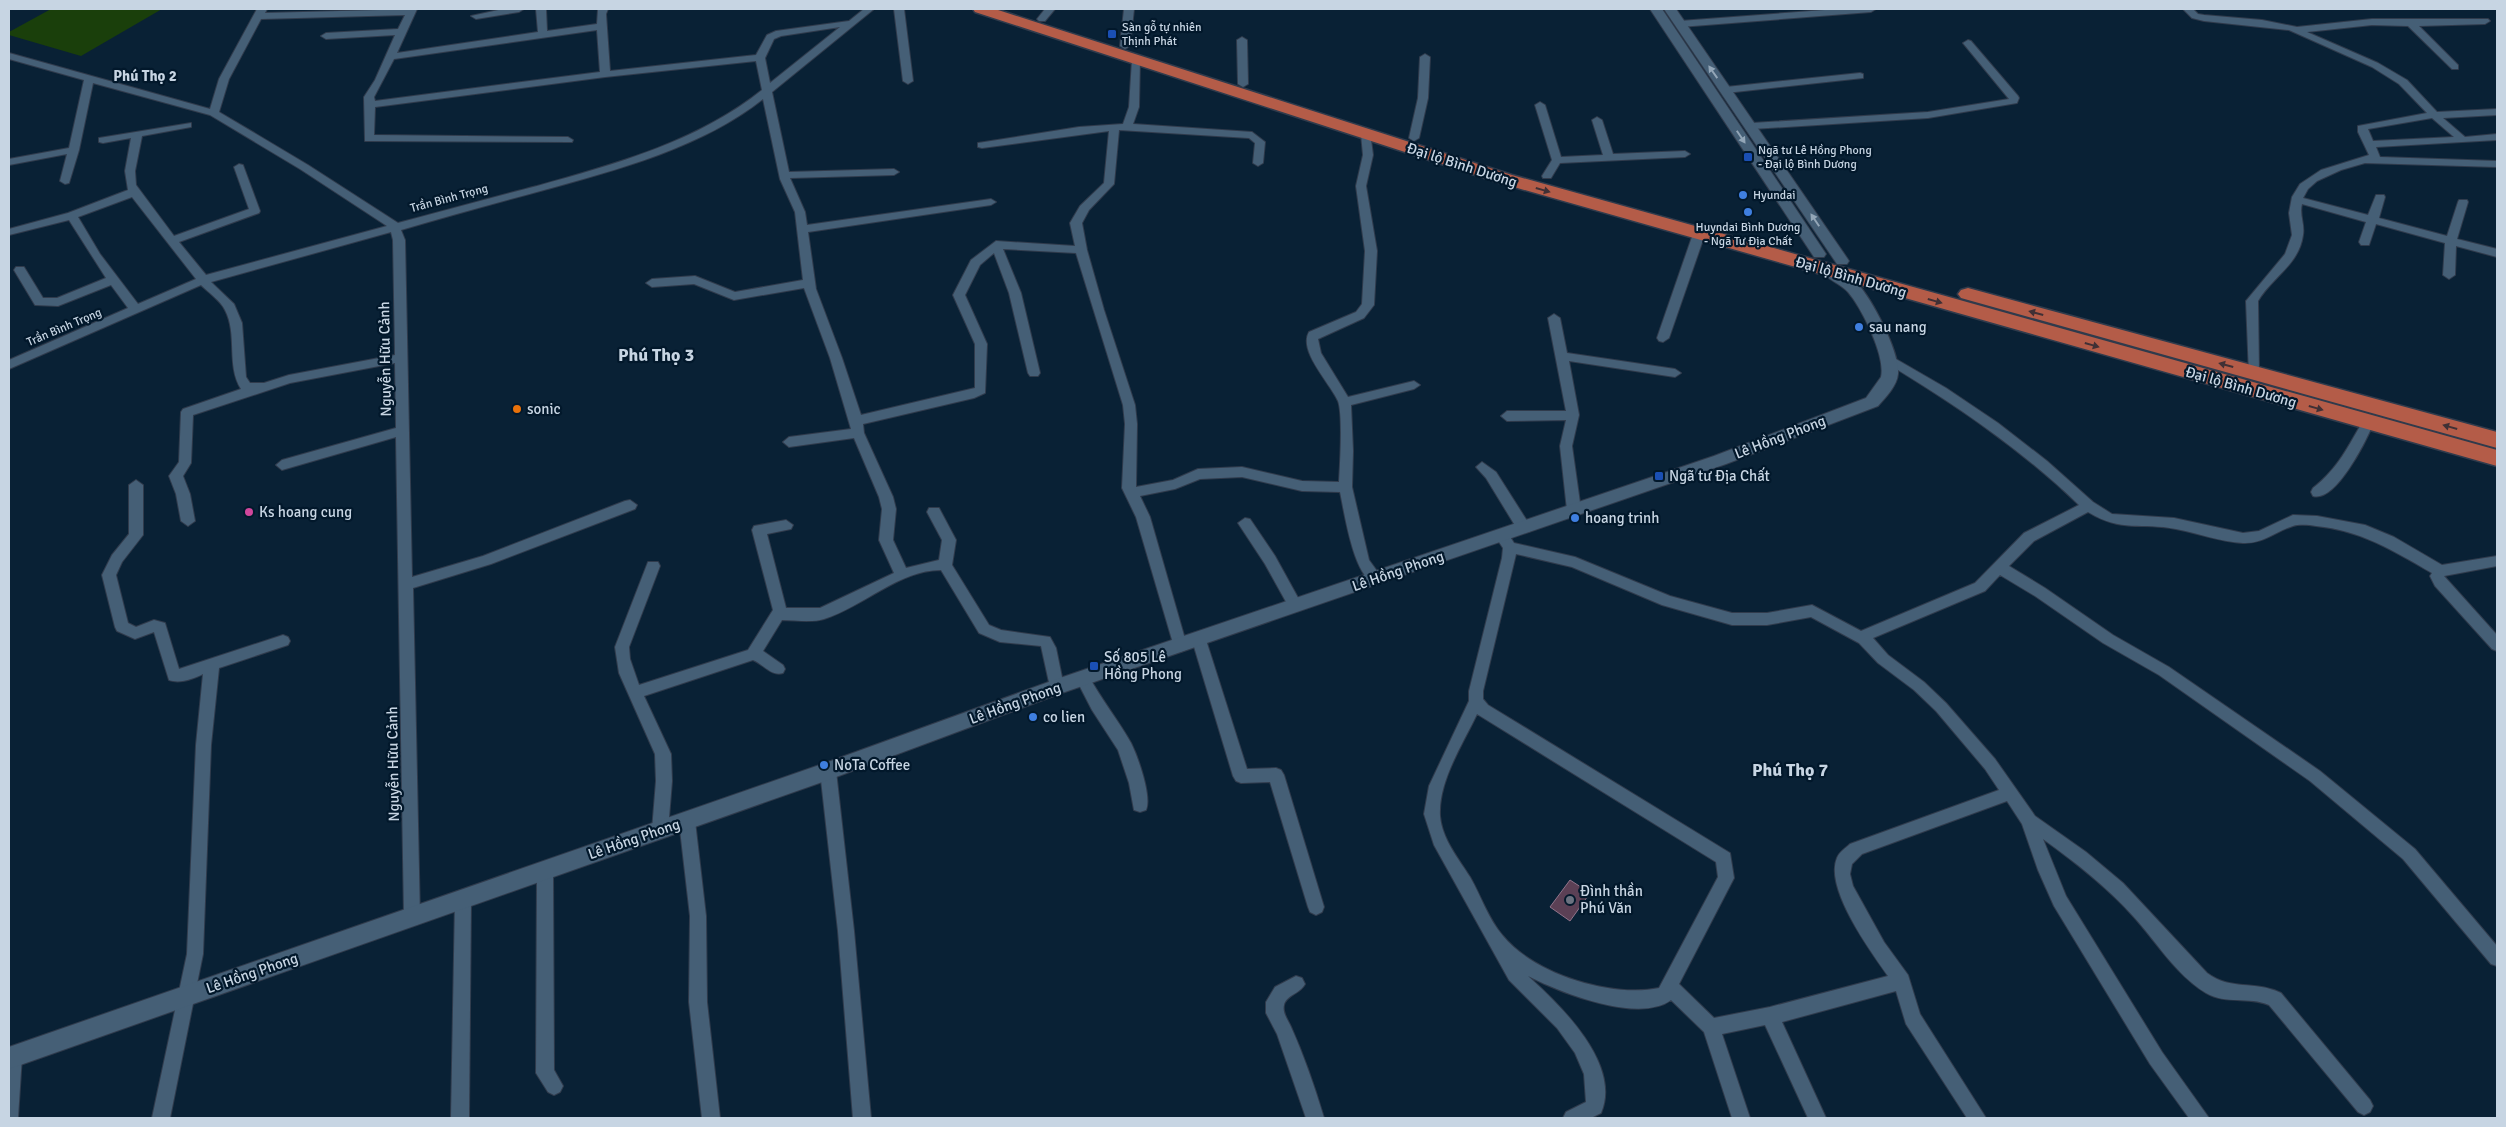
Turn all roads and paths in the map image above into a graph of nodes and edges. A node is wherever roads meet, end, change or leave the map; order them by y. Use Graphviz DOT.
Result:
graph roads {
  1 [pos="518,9"];
  2 [pos="541,9"];
  3 [pos="603,9"];
  4 [pos="869,9"];
  5 [pos="899,9"];
  6 [pos="980,9"];
  7 [pos="1009,9"];
  8 [pos="1130,9"];
  9 [pos="1656,9"];
  10 [pos="1670,9"];
  11 [pos="1871,9"];
  12 [pos="2188,9"];
  13 [pos="411,10"];
  14 [pos="260,12"];
  15 [pos="1046,14"];
  16 [pos="476,16"];
  17 [pos="2485,21"];
  18 [pos="854,23"];
  19 [pos="2411,23"];
  20 [pos="1680,24"];
  21 [pos="602,26"];
  22 [pos="2294,30"];
  23 [pos="402,32"];
  24 [pos="543,35"];
  25 [pos="326,36"];
  26 [pos="1242,40"];
  27 [pos="1968,43"];
  28 [pos="1125,46"];
  29 [pos="9,56"];
  30 [pos="390,56"];
  31 [pos="1425,57"];
  32 [pos="760,58"];
  33 [pos="1138,60"];
  34 [pos="2454,67"];
  35 [pos="605,74"];
  36 [pos="1860,76"];
  37 [pos="89,79"];
  38 [pos="908,81"];
  39 [pos="1243,84"];
  40 [pos="768,90"];
  41 [pos="1726,90"];
  42 [pos="370,105"];
  43 [pos="1540,105"];
  44 [pos="2497,112"];
  45 [pos="214,113"];
  46 [pos="2434,116"];
  47 [pos="1597,120"];
  48 [pos="187,124"];
  49 [pos="1752,126"];
  50 [pos="1114,127"];
  51 [pos="1127,127"];
  52 [pos="136,134"];
  53 [pos="1366,134"];
  54 [pos="2497,137"];
  55 [pos="1414,138"];
  56 [pos="103,140"];
  57 [pos="568,140"];
  58 [pos="2463,140"];
  59 [pos="2371,144"];
  60 [pos="982,146"];
  61 [pos="74,150"];
  62 [pos="1685,154"];
  63 [pos="1609,157"];
  64 [pos="1557,160"];
  65 [pos="2364,160"];
  66 [pos="9,162"];
  67 [pos="1258,163"];
  68 [pos="2497,164"];
  69 [pos="239,167"];
  70 [pos="894,172"];
  71 [pos="784,175"];
  72 [pos="1547,176"];
  73 [pos="65,181"];
  74 [pos="134,192"];
  75 [pos="2380,197"];
  76 [pos="2298,200"];
  77 [pos="991,202"];
  78 [pos="2463,202"];
  79 [pos="72,216"];
  80 [pos="2373,219"];
  81 [pos="394,226"];
  82 [pos="803,229"];
  83 [pos="9,232"];
  84 [pos="1699,234"];
  85 [pos="2450,240"];
  86 [pos="171,241"];
  87 [pos="2365,242"];
  88 [pos="996,245"];
  89 [pos="1081,250"];
  90 [pos="2497,253"];
  91 [pos="1819,254"];
  92 [pos="1835,265"];
  93 [pos="20,270"];
  94 [pos="2449,275"];
  95 [pos="113,280"];
  96 [pos="203,280"];
  97 [pos="652,283"];
  98 [pos="810,283"];
  99 [pos="1854,283"];
  100 [pos="136,310"];
  101 [pos="1554,318"];
  102 [pos="1663,338"];
  103 [pos="1561,356"];
  104 [pos="401,358"];
  105 [pos="1889,359"];
  106 [pos="9,362"];
  107 [pos="2253,372"];
  108 [pos="1034,373"];
  109 [pos="1675,373"];
  110 [pos="1414,386"];
  111 [pos="254,389"];
  112 [pos="1345,402"];
  113 [pos="1573,415"];
  114 [pos="1507,416"];
  115 [pos="2368,422"];
  116 [pos="857,427"];
  117 [pos="403,431"];
  118 [pos="2497,440"];
  119 [pos="788,442"];
  120 [pos="2497,458"];
  121 [pos="282,465"];
  122 [pos="1482,467"];
  123 [pos="136,485"];
  124 [pos="1345,487"];
  125 [pos="2318,492"];
  126 [pos="1131,493"];
  127 [pos="630,505"];
  128 [pos="2088,506"];
  129 [pos="1574,510"];
  130 [pos="934,512"];
  131 [pos="188,521"];
  132 [pos="1245,522"];
  133 [pos="786,525"];
  134 [pos="1524,528"];
  135 [pos="1506,542"];
  136 [pos="2497,561"];
  137 [pos="946,565"];
  138 [pos="653,566"];
  139 [pos="2000,568"];
  140 [pos="2440,571"];
  141 [pos="902,575"];
  142 [pos="1375,578"];
  143 [pos="406,584"];
  144 [pos="1295,605"];
  145 [pos="779,614"];
  146 [pos="1861,637"];
  147 [pos="1199,640"];
  148 [pos="283,641"];
  149 [pos="2497,645"];
  150 [pos="1180,646"];
  151 [pos="753,654"];
  152 [pos="212,664"];
  153 [pos="778,669"];
  154 [pos="1083,679"];
  155 [pos="1057,687"];
  156 [pos="636,692"];
  157 [pos="1476,701"];
  158 [pos="828,771"];
  159 [pos="2010,793"];
  160 [pos="1140,805"];
  161 [pos="687,821"];
  162 [pos="2029,821"];
  163 [pos="660,830"];
  164 [pos="544,871"];
  165 [pos="463,900"];
  166 [pos="1316,906"];
  167 [pos="412,918"];
  168 [pos="1498,943"];
  169 [pos="2497,958"];
  170 [pos="1902,981"];
  171 [pos="1296,984"];
  172 [pos="1669,986"];
  173 [pos="185,996"];
  174 [pos="1770,1016"];
  175 [pos="1711,1027"];
  176 [pos="11,1057"];
  177 [pos="554,1086"];
  178 [pos="2364,1106"];
  179 [pos="10,1118"];
  180 [pos="161,1118"];
  181 [pos="460,1118"];
  182 [pos="711,1118"];
  183 [pos="862,1118"];
  184 [pos="1315,1118"];
  185 [pos="1572,1118"];
  186 [pos="1742,1118"];
  187 [pos="1817,1118"];
  188 [pos="1977,1118"];
  189 [pos="2200,1118"];
  1 -- 16 [label="street"];
  2 -- 24 [label="street"];
  3 -- 21 [label="street"];
  4 -- 18 [label="street, Trần Bình Trọng"];
  5 -- 38 [label="street"];
  6 -- 33 [label="highway, Đại lộ Bình Dương"];
  7 -- 15 [label="highway, Đại lộ Bình Dương"];
  8 -- 28 [label="street"];
  9 -- 91 [label="street, one-way"];
  10 -- 20 [label="street"];
  11 -- 20 [label="street"];
  12 -- 22 [label="street"];
  13 -- 14 [label="street"];
  13 -- 23 [label="street"];
  14 -- 45 [label="street"];
  15 -- 28 [label="highway, Đại lộ Bình Dương"];
  17 -- 19 [label="street"];
  18 -- 32 [label="street"];
  18 -- 40 [label="street, Trần Bình Trọng"];
  19 -- 22 [label="street"];
  19 -- 34 [label="street"];
  41 -- 20 [label="street, one-way"];
  21 -- 24 [label="street"];
  21 -- 35 [label="street"];
  22 -- 46 [label="street"];
  23 -- 25 [label="street"];
  23 -- 30 [label="street"];
  24 -- 30 [label="street"];
  26 -- 39 [label="street"];
  27 -- 49 [label="street"];
  28 -- 39 [label="highway, Đại lộ Bình Dương"];
  29 -- 37 [label="street"];
  30 -- 42 [label="street"];
  31 -- 55 [label="street"];
  32 -- 35 [label="street"];
  32 -- 40 [label="street"];
  33 -- 51 [label="street"];
  33 -- 53 [label="highway, Đại lộ Bình Dương"];
  35 -- 42 [label="street"];
  36 -- 41 [label="street"];
  37 -- 45 [label="street"];
  37 -- 61 [label="street"];
  39 -- 55 [label="highway, Đại lộ Bình Dương"];
  40 -- 71 [label="street"];
  40 -- 81 [label="street, Trần Bình Trọng"];
  41 -- 49 [label="street"];
  42 -- 57 [label="street"];
  43 -- 64 [label="street"];
  44 -- 46 [label="street"];
  45 -- 81 [label="street"];
  46 -- 58 [label="street"];
  46 -- 59 [label="street"];
  47 -- 63 [label="street"];
  48 -- 52 [label="street"];
  92 -- 49 [label="street, one-way"];
  50 -- 51 [label="street"];
  50 -- 60 [label="street"];
  50 -- 89 [label="street"];
  51 -- 67 [label="street"];
  52 -- 56 [label="street"];
  52 -- 74 [label="street"];
  53 -- 84 [label="highway, Đại lộ Bình Dương, one-way"];
  53 -- 112 [label="street"];
  54 -- 58 [label="street"];
  55 -- 72 [label="highway, Đại lộ Bình Dương"];
  58 -- 59 [label="street"];
  59 -- 65 [label="street"];
  61 -- 66 [label="street"];
  61 -- 73 [label="street"];
  62 -- 63 [label="street"];
  63 -- 64 [label="street"];
  64 -- 72 [label="street"];
  65 -- 68 [label="street"];
  65 -- 76 [label="street"];
  69 -- 86 [label="street"];
  70 -- 71 [label="street"];
  71 -- 82 [label="street"];
  72 -- 91 [label="highway, Đại lộ Bình Dương"];
  74 -- 79 [label="street"];
  74 -- 86 [label="street"];
  75 -- 80 [label="street"];
  76 -- 80 [label="street"];
  76 -- 107 [label="street"];
  77 -- 82 [label="street"];
  78 -- 85 [label="street"];
  79 -- 83 [label="street"];
  79 -- 95 [label="street"];
  80 -- 85 [label="street"];
  80 -- 87 [label="street"];
  81 -- 96 [label="street, Trần Bình Trọng"];
  81 -- 104 [label="street, Nguyễn Hữu Cảnh"];
  82 -- 98 [label="street"];
  84 -- 92 [label="highway, Đại lộ Bình Dương"];
  84 -- 102 [label="street"];
  85 -- 90 [label="street"];
  85 -- 94 [label="street"];
  86 -- 96 [label="street"];
  88 -- 89 [label="street"];
  88 -- 108 [label="street"];
  88 -- 116 [label="street"];
  89 -- 126 [label="street"];
  91 -- 92 [label="highway"];
  92 -- 99 [label="highway"];
  107 -- 92 [label="highway, Đại lộ Bình Dương, one-way"];
  93 -- 95 [label="street"];
  95 -- 100 [label="street"];
  96 -- 100 [label="street, Trần Bình Trọng"];
  96 -- 111 [label="street"];
  97 -- 98 [label="street"];
  98 -- 116 [label="street"];
  99 -- 105 [label="street"];
  99 -- 115 [label="highway, Đại lộ Bình Dương, one-way"];
  100 -- 106 [label="street, Trần Bình Trọng"];
  101 -- 103 [label="street"];
  103 -- 109 [label="street"];
  103 -- 113 [label="street"];
  104 -- 111 [label="street"];
  104 -- 117 [label="street, Nguyễn Hữu Cảnh"];
  105 -- 128 [label="street"];
  105 -- 129 [label="street, Lê Hồng Phong"];
  118 -- 107 [label="highway, Đại lộ Bình Dương, one-way"];
  110 -- 112 [label="street"];
  111 -- 131 [label="street"];
  112 -- 124 [label="street"];
  113 -- 114 [label="street"];
  113 -- 129 [label="street"];
  115 -- 120 [label="highway, Đại lộ Bình Dương"];
  115 -- 125 [label="street"];
  116 -- 119 [label="street"];
  116 -- 141 [label="street"];
  117 -- 121 [label="street"];
  117 -- 143 [label="street, Nguyễn Hữu Cảnh"];
  122 -- 134 [label="street"];
  123 -- 152 [label="street"];
  124 -- 126 [label="street"];
  124 -- 142 [label="street"];
  126 -- 150 [label="street"];
  127 -- 143 [label="street"];
  128 -- 139 [label="street"];
  128 -- 140 [label="street"];
  129 -- 134 [label="street, Lê Hồng Phong"];
  130 -- 137 [label="street"];
  132 -- 144 [label="street"];
  133 -- 145 [label="street"];
  134 -- 135 [label="street, Lê Hồng Phong"];
  135 -- 142 [label="street, Lê Hồng Phong"];
  135 -- 146 [label="street"];
  135 -- 157 [label="street"];
  136 -- 140 [label="street"];
  137 -- 141 [label="street"];
  137 -- 155 [label="street"];
  138 -- 156 [label="street"];
  139 -- 146 [label="street"];
  139 -- 169 [label="street"];
  140 -- 149 [label="street"];
  141 -- 145 [label="street"];
  142 -- 144 [label="street, Lê Hồng Phong"];
  143 -- 167 [label="street, Nguyễn Hữu Cảnh"];
  144 -- 147 [label="street, Lê Hồng Phong"];
  145 -- 151 [label="street"];
  146 -- 159 [label="street"];
  147 -- 150 [label="street, Lê Hồng Phong"];
  147 -- 166 [label="street"];
  148 -- 152 [label="street"];
  150 -- 154 [label="street, Lê Hồng Phong"];
  151 -- 153 [label="street"];
  151 -- 156 [label="street"];
  152 -- 173 [label="street"];
  154 -- 155 [label="street, Lê Hồng Phong"];
  154 -- 160 [label="street"];
  155 -- 158 [label="street, Lê Hồng Phong"];
  156 -- 163 [label="street"];
  157 -- 168 [label="street"];
  157 -- 172 [label="street"];
  158 -- 161 [label="street, Lê Hồng Phong"];
  158 -- 183 [label="street"];
  159 -- 162 [label="street"];
  159 -- 170 [label="street"];
  161 -- 163 [label="street, Lê Hồng Phong"];
  161 -- 182 [label="street"];
  162 -- 178 [label="street"];
  162 -- 189 [label="street"];
  163 -- 164 [label="street, Lê Hồng Phong"];
  164 -- 165 [label="street, Lê Hồng Phong"];
  164 -- 177 [label="street"];
  165 -- 167 [label="street, Lê Hồng Phong"];
  165 -- 181 [label="street"];
  167 -- 173 [label="street, Lê Hồng Phong"];
  168 -- 172 [label="street"];
  168 -- 185 [label="street"];
  170 -- 174 [label="street"];
  170 -- 188 [label="street"];
  171 -- 184 [label="street"];
  172 -- 175 [label="street"];
  173 -- 176 [label="street, Lê Hồng Phong"];
  173 -- 180 [label="street"];
  174 -- 175 [label="street"];
  174 -- 187 [label="street"];
  175 -- 186 [label="street"];
  176 -- 179 [label="street"];
}
